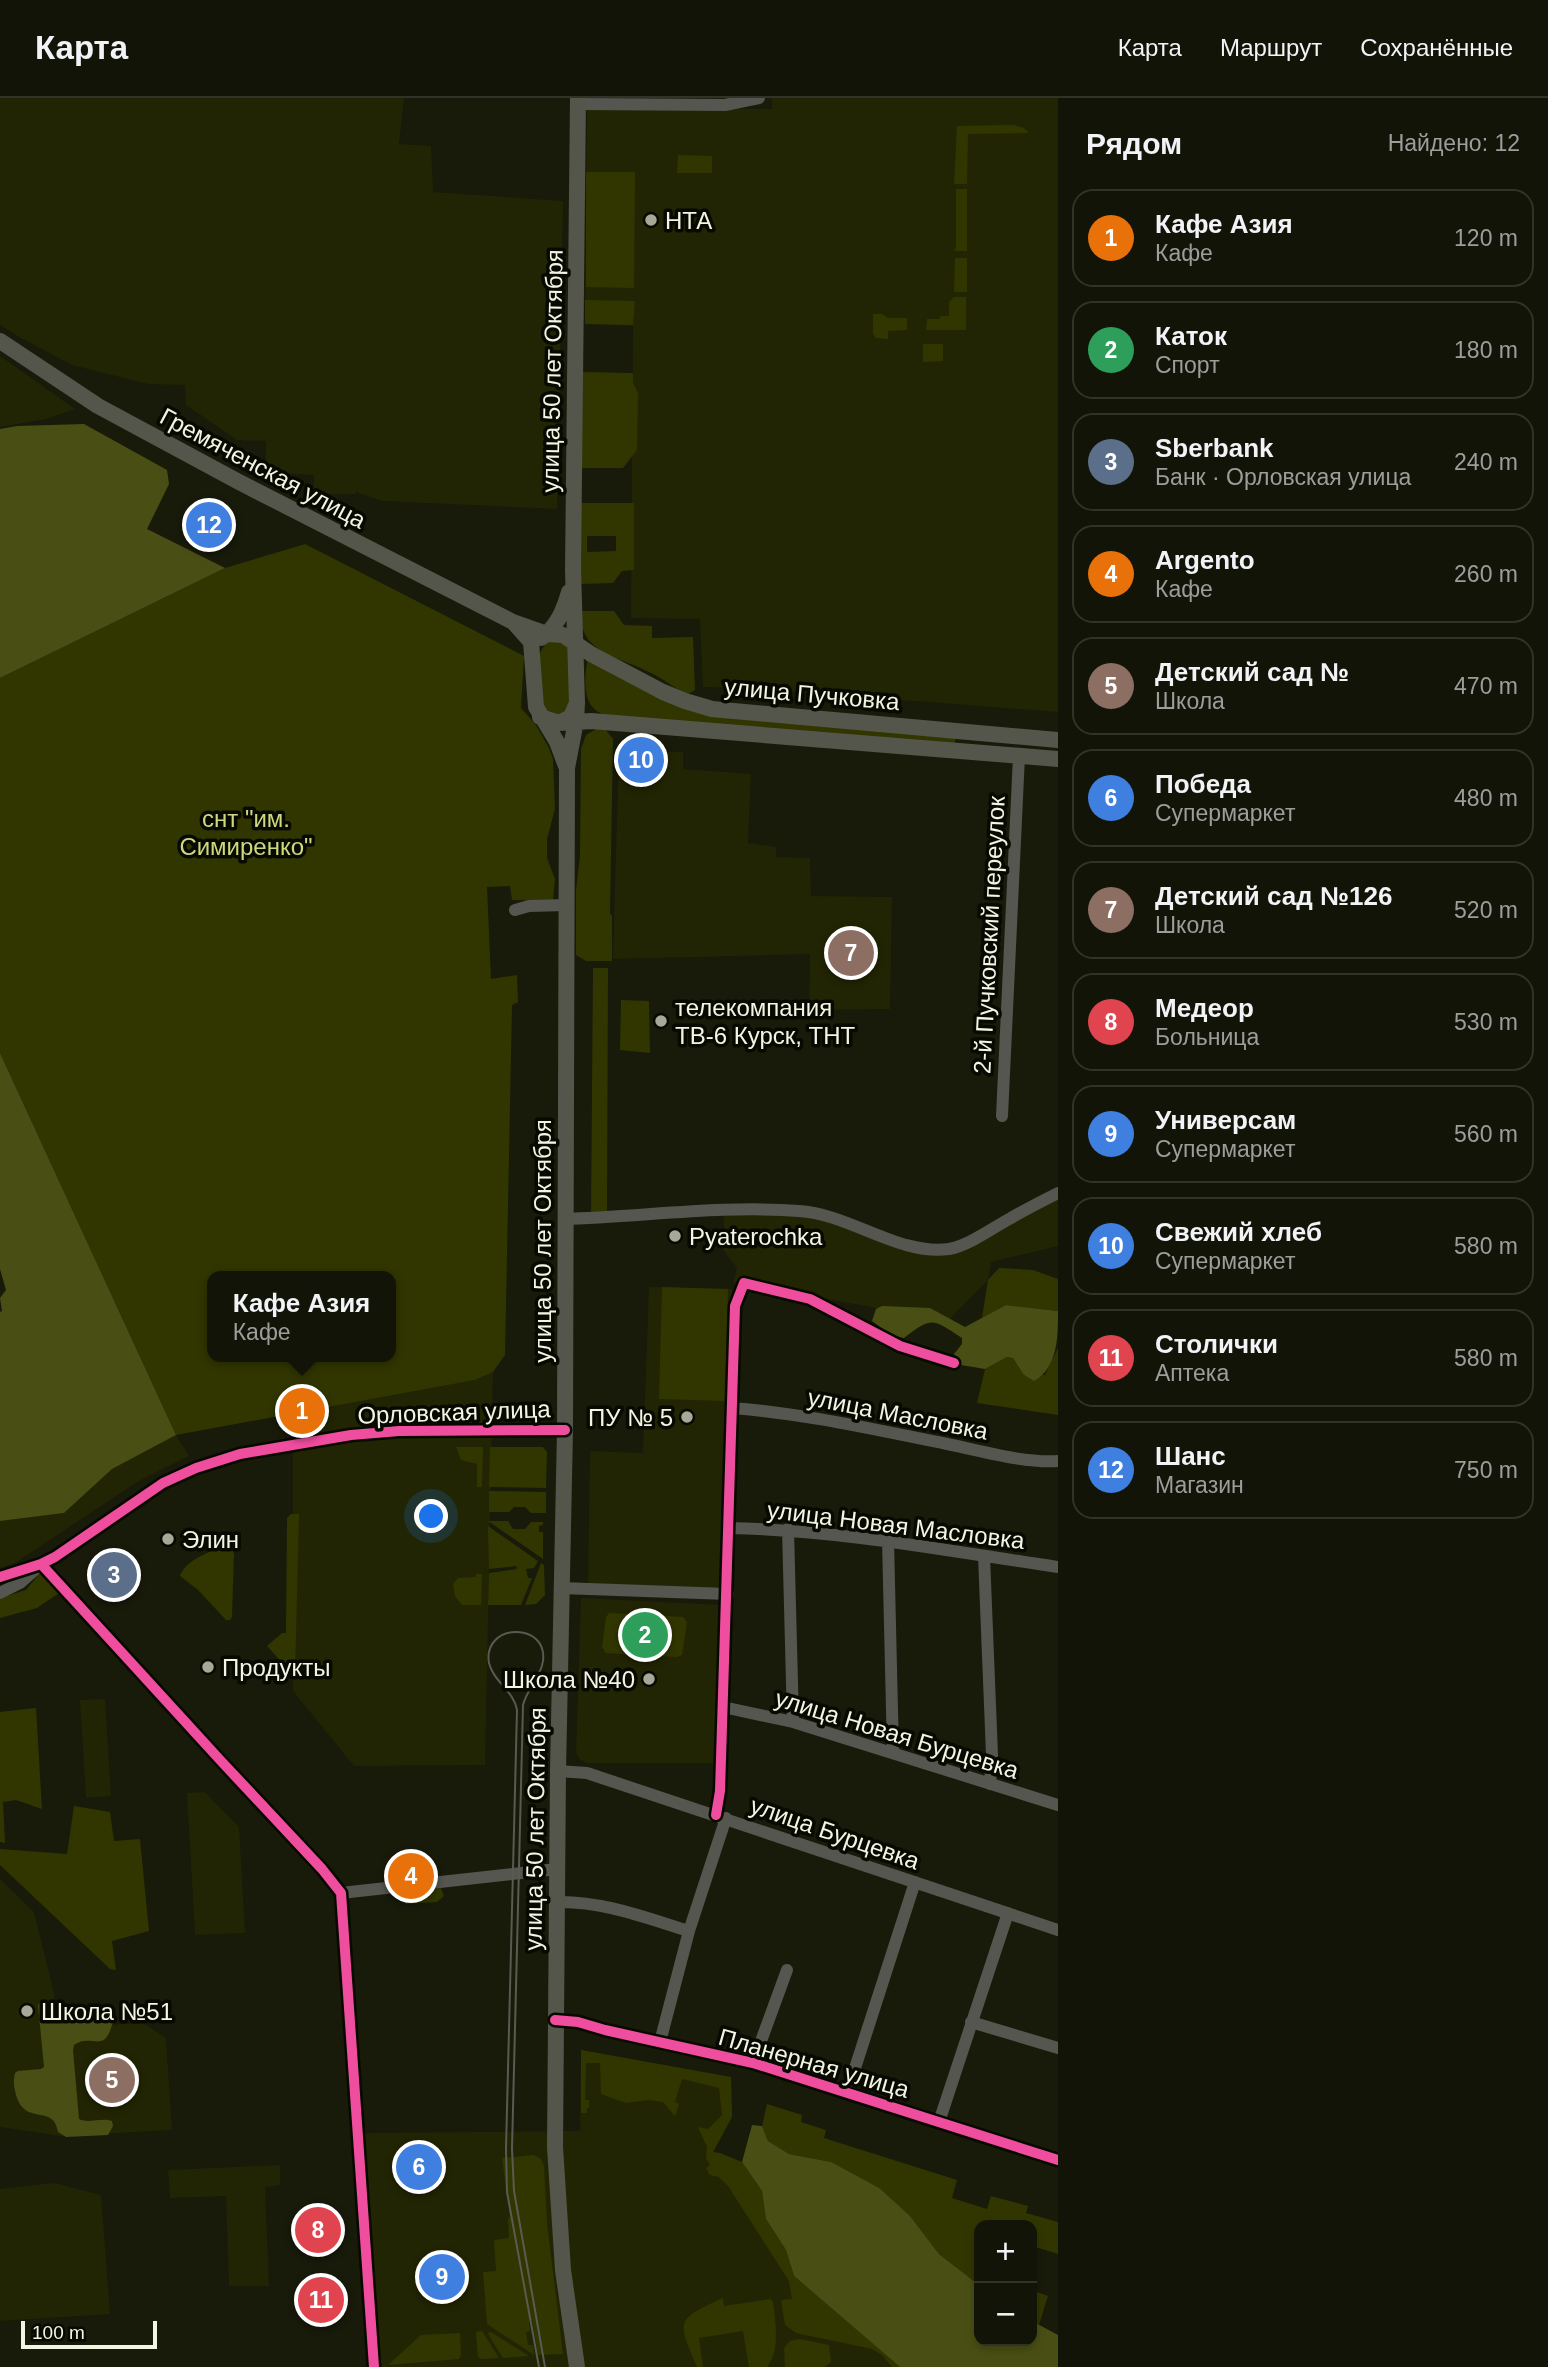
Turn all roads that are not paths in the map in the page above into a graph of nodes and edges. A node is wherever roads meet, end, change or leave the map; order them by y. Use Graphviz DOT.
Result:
graph roads {
  1 [pos="759,98"];
  2 [pos="578,101"];
  3 [pos="0,341"];
  4 [pos="573,570"];
  5 [pos="513,622"];
  6 [pos="547,634"];
  7 [pos="577,645"];
  8 [pos="533,652"];
  9 [pos="577,703"];
  10 [pos="540,717"];
  11 [pos="576,721"];
  12 [pos="559,723"];
  13 [pos="965,730"];
  14 [pos="1058,740"];
  15 [pos="964,751"];
  16 [pos="1019,756"];
  17 [pos="1058,759"];
  18 [pos="567,768"];
  19 [pos="566,905"];
  20 [pos="515,910"];
  21 [pos="1002,1116"];
  22 [pos="1058,1193"];
  23 [pos="564,1219"];
  24 [pos="954,1363"];
  25 [pos="731,1408"];
  26 [pos="565,1430"];
  27 [pos="1058,1461"];
  28 [pos="729,1528"];
  29 [pos="789,1529"];
  30 [pos="888,1540"];
  31 [pos="984,1556"];
  32 [pos="41,1564"];
  33 [pos="1058,1567"];
  34 [pos="0,1577"];
  35 [pos="561,1587"];
  36 [pos="0,1592"];
  37 [pos="728,1594"];
  38 [pos="723,1707"];
  39 [pos="793,1722"];
  40 [pos="893,1753"];
  41 [pos="558,1771"];
  42 [pos="990,1784"];
  43 [pos="1058,1805"];
  44 [pos="721,1817"];
  45 [pos="557,1869"];
  46 [pos="915,1882"];
  47 [pos="341,1893"];
  48 [pos="557,1902"];
  49 [pos="1008,1913"];
  50 [pos="1058,1930"];
  51 [pos="689,1931"];
  52 [pos="788,1970"];
  53 [pos="555,2020"];
  54 [pos="971,2022"];
  55 [pos="660,2042"];
  56 [pos="1058,2048"];
  57 [pos="753,2063"];
  58 [pos="848,2092"];
  59 [pos="939,2122"];
  60 [pos="1058,2160"];
  61 [pos="374,2367"];
  62 [pos="577,2367"];
  1 -- 2 [label="street"];
  2 -- 4 [label="main road, улица 50 лет Октября"];
  3 -- 5 [label="main road, Гремяченская улица"];
  4 -- 6 [label="main road"];
  4 -- 7 [label="main road, улица 50 лет Октября"];
  5 -- 6 [label="main road, Гремяченская улица"];
  5 -- 8 [label="main road"];
  6 -- 7 [label="main road, улица Пучковка"];
  6 -- 8 [label="main road"];
  7 -- 9 [label="main road, улица 50 лет Октября"];
  7 -- 13 [label="main road, улица Пучковка"];
  8 -- 10 [label="main road"];
  9 -- 11 [label="main road, улица 50 лет Октября"];
  9 -- 12 [label="main road"];
  10 -- 12 [label="main road"];
  10 -- 18 [label="main road"];
  11 -- 12 [label="main road, улица Пучковка"];
  11 -- 15 [label="main road, улица Пучковка"];
  11 -- 18 [label="main road, улица 50 лет Октября"];
  13 -- 14 [label="main road, улица Пучковка"];
  13 -- 15 [label="main road"];
  15 -- 16 [label="main road, улица Пучковка"];
  16 -- 17 [label="main road, улица Пучковка"];
  16 -- 21 [label="street, 2-й Пучковский переулок"];
  18 -- 19 [label="main road, улица 50 лет Октября"];
  19 -- 20 [label="street"];
  19 -- 23 [label="main road, улица 50 лет Октября"];
  22 -- 23 [label="street"];
  23 -- 26 [label="main road, улица 50 лет Октября"];
  24 -- 25 [label="street"];
  25 -- 27 [label="street, улица Масловка"];
  25 -- 28 [label="street"];
  26 -- 32 [label="street, Орловская улица"];
  26 -- 35 [label="main road, улица 50 лет Октября"];
  28 -- 29 [label="street, улица Новая Масловка"];
  28 -- 37 [label="street"];
  29 -- 30 [label="street, улица Новая Масловка"];
  29 -- 39 [label="street"];
  30 -- 31 [label="street, улица Новая Масловка"];
  30 -- 40 [label="street"];
  31 -- 33 [label="street, улица Новая Масловка"];
  31 -- 42 [label="street"];
  32 -- 34 [label="street, Орловская улица"];
  32 -- 36 [label="street, Орловская улица"];
  32 -- 47 [label="street"];
  35 -- 37 [label="street"];
  35 -- 41 [label="main road, улица 50 лет Октября"];
  37 -- 38 [label="street"];
  38 -- 39 [label="street, улица Новая Бурцевка"];
  38 -- 44 [label="street"];
  39 -- 40 [label="street, улица Новая Бурцевка"];
  40 -- 42 [label="street, улица Новая Бурцевка"];
  41 -- 44 [label="street, улица Бурцевка"];
  41 -- 45 [label="main road, улица 50 лет Октября"];
  42 -- 43 [label="street, улица Новая Бурцевка"];
  44 -- 46 [label="street, улица Бурцевка"];
  44 -- 51 [label="street"];
  45 -- 47 [label="street"];
  45 -- 48 [label="main road, улица 50 лет Октября"];
  46 -- 49 [label="street, улица Бурцевка"];
  46 -- 58 [label="street"];
  47 -- 61 [label="street"];
  48 -- 51 [label="street"];
  48 -- 53 [label="main road, улица 50 лет Октября"];
  49 -- 50 [label="street, улица Бурцевка"];
  49 -- 54 [label="street"];
  51 -- 55 [label="street"];
  52 -- 57 [label="street"];
  53 -- 55 [label="street, Планерная улица"];
  53 -- 62 [label="main road, улица 50 лет Октября"];
  54 -- 56 [label="street"];
  54 -- 59 [label="street"];
  55 -- 57 [label="street, Планерная улица"];
  57 -- 58 [label="street, Планерная улица"];
  58 -- 59 [label="street, Планерная улица"];
  59 -- 60 [label="street, Планерная улица"];
}
